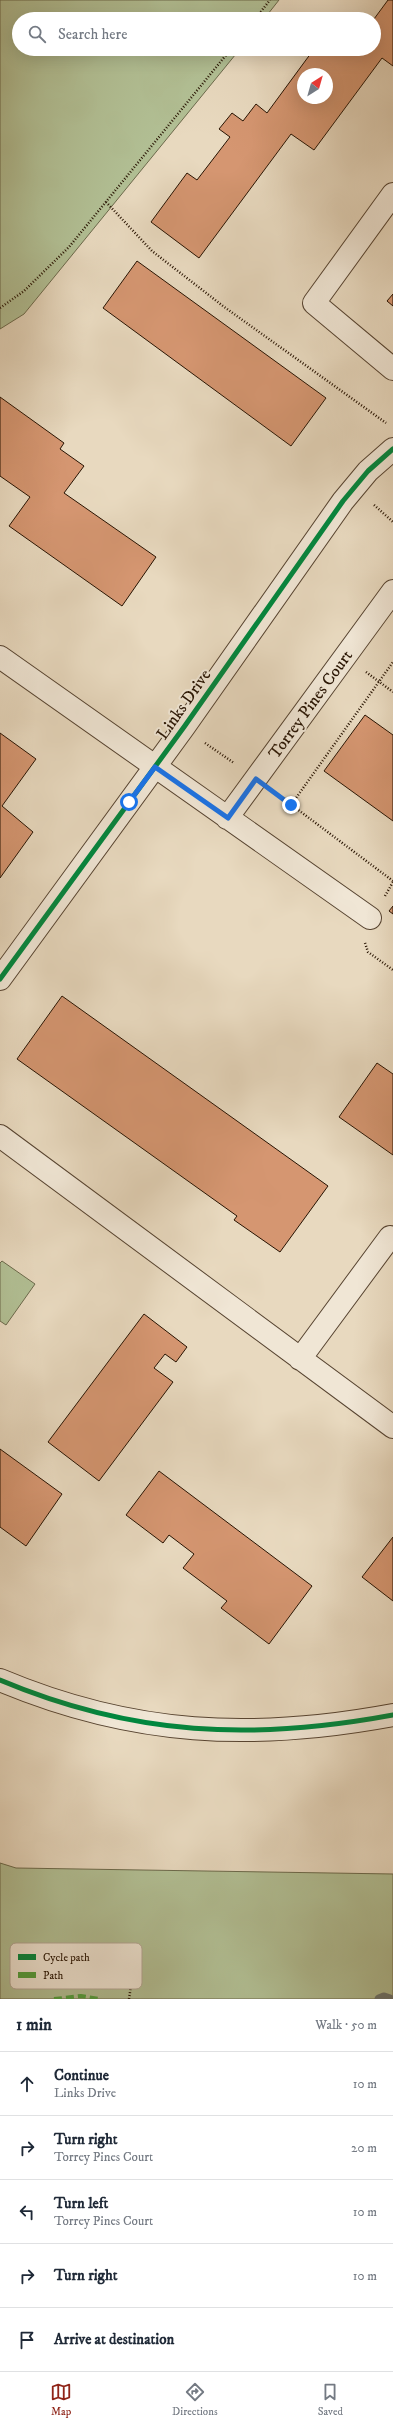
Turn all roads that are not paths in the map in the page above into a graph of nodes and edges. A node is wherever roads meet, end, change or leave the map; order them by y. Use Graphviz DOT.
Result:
graph roads {
  1 [pos="393,194"];
  2 [pos="393,369"];
  3 [pos="393,449"];
  4 [pos="393,591"];
  5 [pos="0,657"];
  6 [pos="155,767"];
  7 [pos="228,818"];
  8 [pos="370,918"];
  9 [pos="0,979"];
  10 [pos="0,1136"];
  11 [pos="393,1239"];
  12 [pos="300,1359"];
  13 [pos="393,1427"];
  14 [pos="0,1680"];
  15 [pos="393,1715"];
  1 -- 2 [label="street"];
  3 -- 6 [label="street, Links Drive"];
  4 -- 7 [label="street, Torrey Pines Court"];
  5 -- 6 [label="street"];
  6 -- 7 [label="street"];
  6 -- 9 [label="street, Links Drive"];
  7 -- 8 [label="street"];
  10 -- 12 [label="street"];
  11 -- 12 [label="street"];
  12 -- 13 [label="street"];
  14 -- 15 [label="street"];
}
